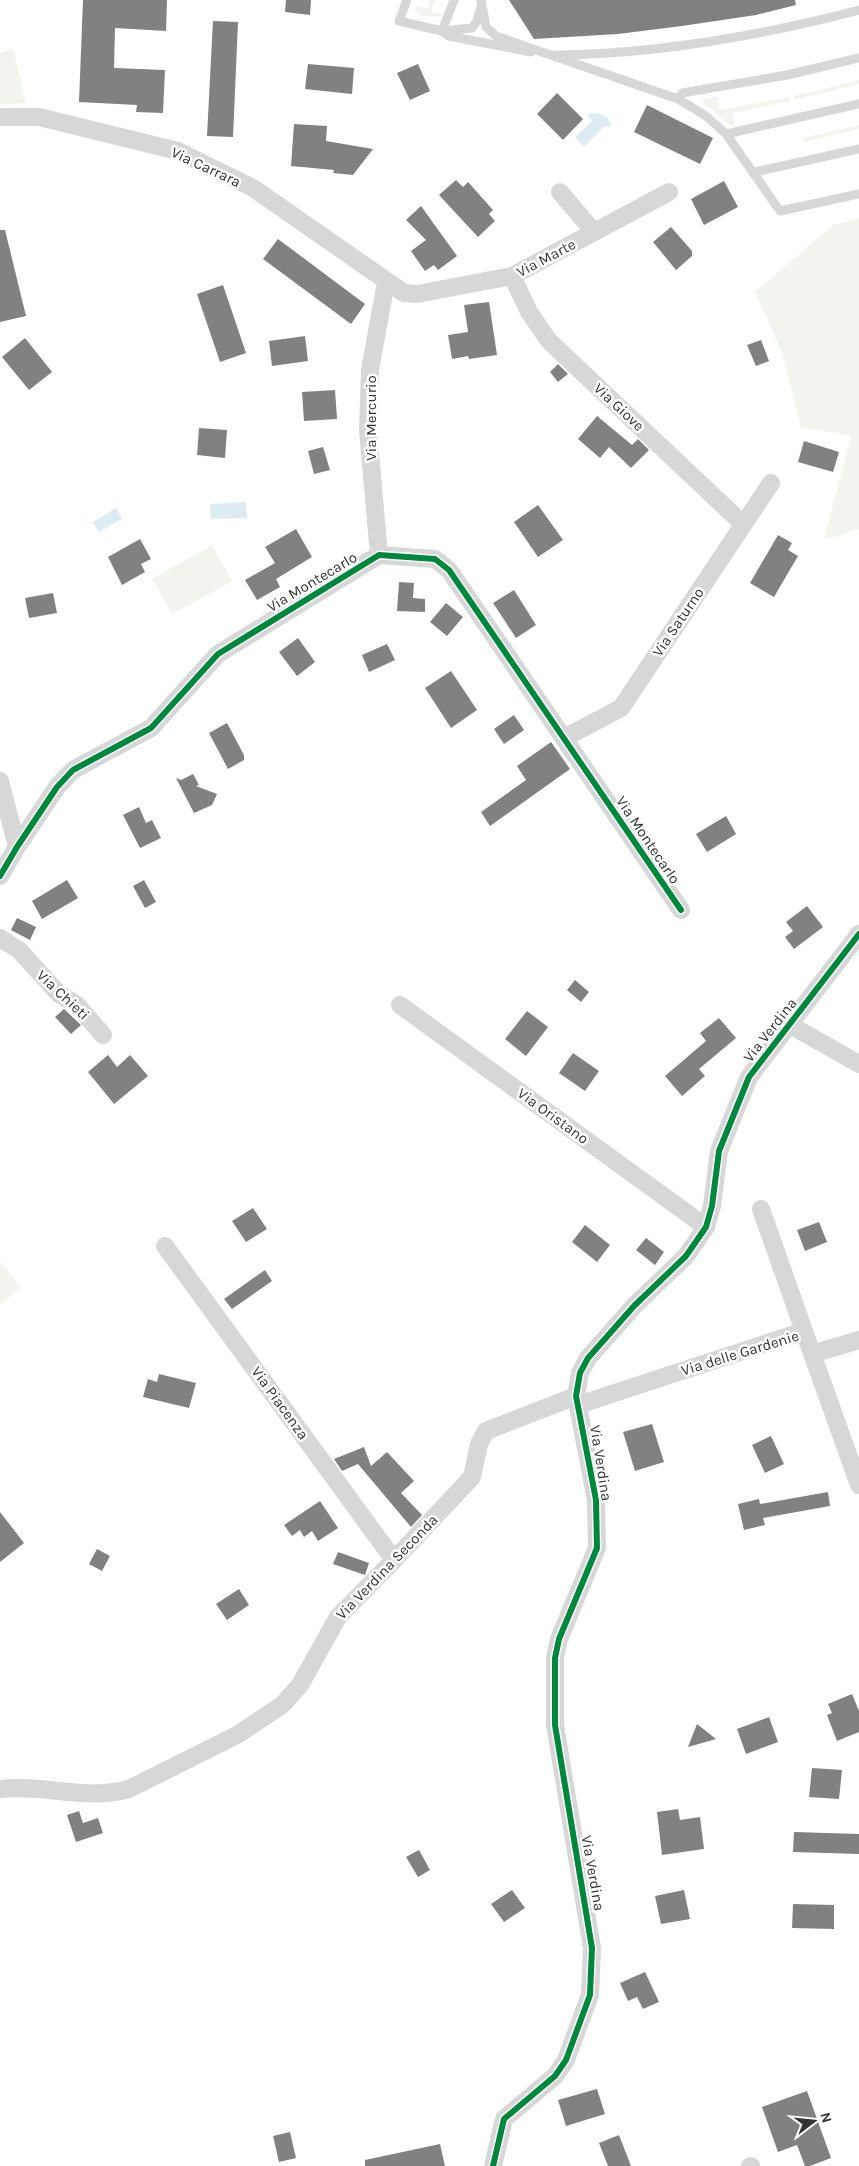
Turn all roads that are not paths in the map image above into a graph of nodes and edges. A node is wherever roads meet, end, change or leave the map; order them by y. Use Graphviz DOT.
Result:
graph roads {
  1 [pos="407,0"];
  2 [pos="454,0"];
  3 [pos="481,3"];
  4 [pos="859,10"];
  5 [pos="442,31"];
  6 [pos="550,55"];
  7 [pos="859,58"];
  8 [pos="678,99"];
  9 [pos="859,104"];
  10 [pos="0,117"];
  11 [pos="726,134"];
  12 [pos="859,149"];
  13 [pos="755,172"];
  14 [pos="560,192"];
  15 [pos="669,192"];
  16 [pos="859,194"];
  17 [pos="594,232"];
  18 [pos="512,276"];
  19 [pos="386,282"];
  20 [pos="771,483"];
  21 [pos="744,524"];
  22 [pos="379,556"];
  23 [pos="564,738"];
  24 [pos="0,781"];
  25 [pos="17,847"];
  26 [pos="0,876"];
  27 [pos="681,910"];
  28 [pos="859,934"];
  29 [pos="0,938"];
  30 [pos="400,1005"];
  31 [pos="790,1025"];
  32 [pos="103,1035"];
  33 [pos="859,1064"];
  34 [pos="761,1209"];
  35 [pos="706,1227"];
  36 [pos="166,1246"];
  37 [pos="804,1331"];
  38 [pos="859,1340"];
  39 [pos="812,1354"];
  40 [pos="577,1400"];
  41 [pos="859,1485"];
  42 [pos="394,1560"];
  43 [pos="0,1789"];
  44 [pos="493,2166"];
  1 -- 5 [label="lane"];
  2 -- 5 [label="lane"];
  3 -- 5 [label="lane"];
  3 -- 6 [label="lane"];
  4 -- 6 [label="lane"];
  5 -- 6 [label="lane"];
  6 -- 8 [label="lane"];
  7 -- 8 [label="lane"];
  8 -- 11 [label="lane"];
  9 -- 11 [label="lane"];
  10 -- 19 [label="street, Via Carrara"];
  11 -- 13 [label="lane"];
  12 -- 13 [label="lane"];
  13 -- 16 [label="lane"];
  14 -- 17 [label="street"];
  15 -- 17 [label="street, Via Marte"];
  17 -- 18 [label="street, Via Marte"];
  18 -- 19 [label="street, Via Marte"];
  18 -- 21 [label="street, Via Giove"];
  19 -- 22 [label="street, Via Mercurio"];
  20 -- 21 [label="street, Via Saturno"];
  21 -- 23 [label="street, Via Saturno"];
  22 -- 23 [label="street, Via Montecarlo"];
  22 -- 25 [label="street, Via Montecarlo"];
  23 -- 27 [label="street, Via Montecarlo"];
  24 -- 25 [label="street"];
  25 -- 26 [label="street, Via Montecarlo"];
  28 -- 31 [label="street, Via Verdina"];
  29 -- 32 [label="street, Via Chieti"];
  30 -- 35 [label="street, Via Oristano"];
  31 -- 33 [label="street"];
  31 -- 35 [label="street, Via Verdina"];
  34 -- 37 [label="street"];
  35 -- 40 [label="street, Via Verdina"];
  36 -- 42 [label="street, Via Piacenza"];
  37 -- 39 [label="street, Via delle Gardenie"];
  37 -- 40 [label="street, Via delle Gardenie"];
  38 -- 39 [label="street"];
  39 -- 41 [label="street, Via delle Gardenie"];
  40 -- 42 [label="street, Via Verdina Seconda"];
  40 -- 44 [label="street, Via Verdina"];
  42 -- 43 [label="street, Via Verdina Seconda"];
}
